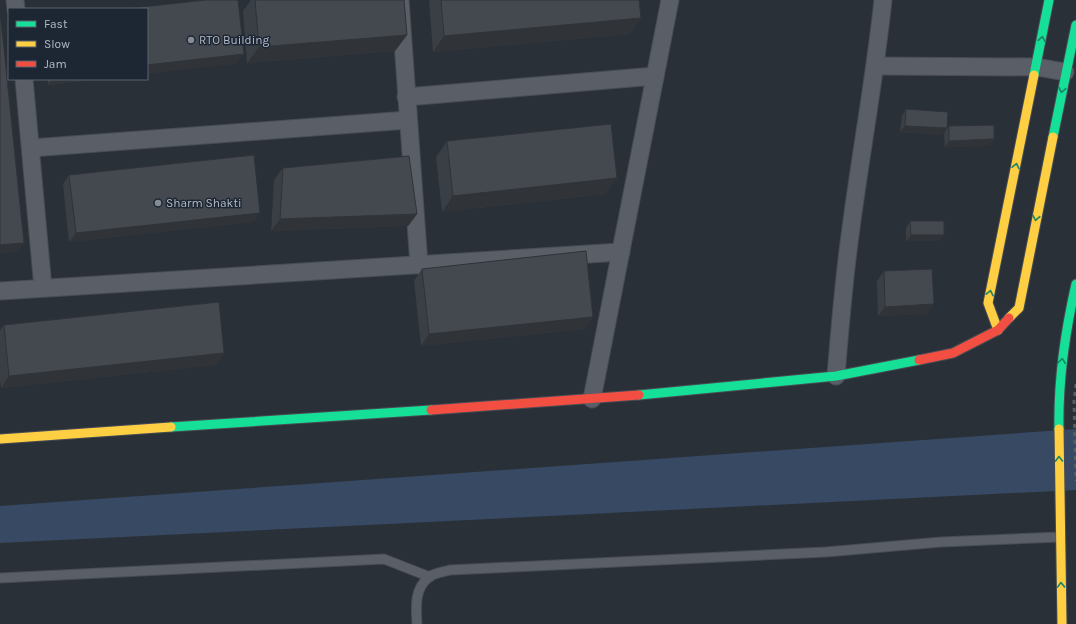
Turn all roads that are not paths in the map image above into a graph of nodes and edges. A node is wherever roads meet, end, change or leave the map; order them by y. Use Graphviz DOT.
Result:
graph roads {
  1 [pos="400,0"];
  2 [pos="670,0"];
  3 [pos="883,0"];
  4 [pos="1049,0"];
  5 [pos="1076,25"];
  6 [pos="876,66"];
  7 [pos="1037,67"];
  8 [pos="1065,72"];
  9 [pos="655,76"];
  10 [pos="24,80"];
  11 [pos="406,97"];
  12 [pos="408,120"];
  13 [pos="31,148"];
  14 [pos="621,252"];
  15 [pos="419,265"];
  16 [pos="1076,284"];
  17 [pos="43,288"];
  18 [pos="0,291"];
  19 [pos="998,330"];
  20 [pos="836,376"];
  21 [pos="592,398"];
  22 [pos="0,439"];
  23 [pos="1060,537"];
  24 [pos="430,576"];
  25 [pos="0,578"];
  26 [pos="417,624"];
  27 [pos="1062,624"];
  1 -- 11 [label="street"];
  2 -- 9 [label="street"];
  3 -- 6 [label="street"];
  7 -- 4 [label="street, one-way"];
  5 -- 8 [label="street"];
  6 -- 7 [label="street"];
  6 -- 20 [label="street"];
  7 -- 8 [label="street"];
  19 -- 7 [label="street, one-way"];
  8 -- 19 [label="street, one-way"];
  9 -- 11 [label="street"];
  9 -- 14 [label="street"];
  10 -- 13 [label="street"];
  11 -- 12 [label="street"];
  12 -- 13 [label="street"];
  12 -- 15 [label="street"];
  13 -- 17 [label="street"];
  14 -- 15 [label="street"];
  14 -- 21 [label="street"];
  15 -- 17 [label="street"];
  23 -- 16 [label="street, one-way"];
  17 -- 18 [label="street"];
  19 -- 20 [label="street"];
  20 -- 21 [label="street"];
  21 -- 22 [label="street"];
  23 -- 24 [label="lane"];
  27 -- 23 [label="street, one-way"];
  24 -- 25 [label="lane"];
  24 -- 26 [label="lane"];
}
